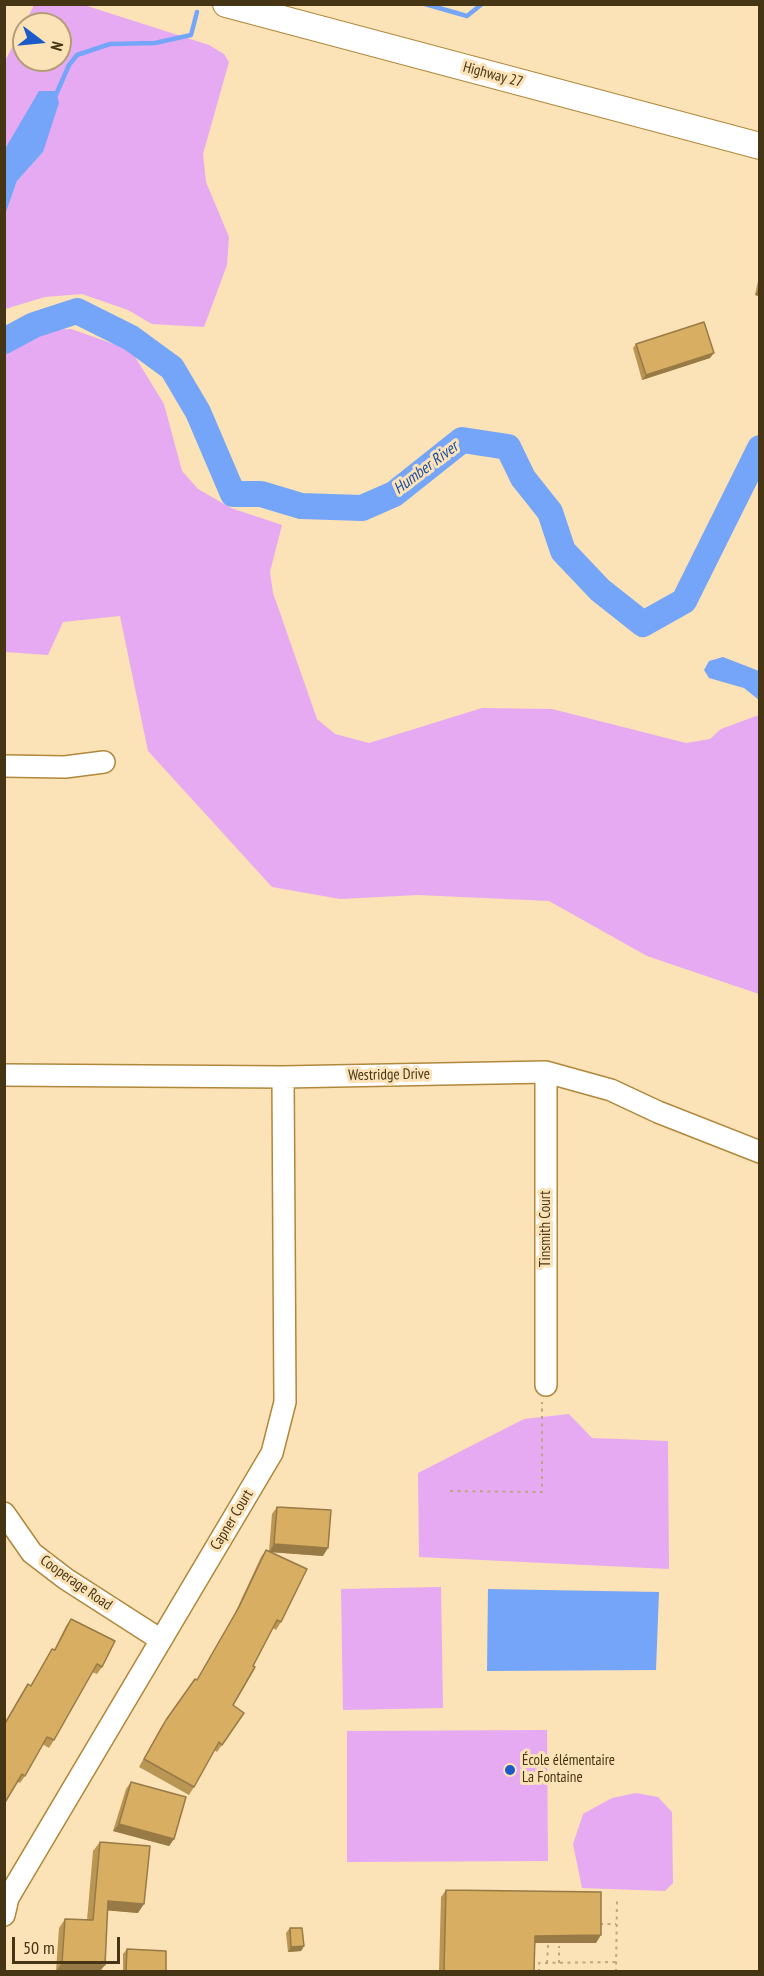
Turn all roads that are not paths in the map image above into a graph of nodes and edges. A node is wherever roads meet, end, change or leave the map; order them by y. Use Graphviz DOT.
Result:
graph roads {
  1 [pos="226,4"];
  2 [pos="759,146"];
  3 [pos="104,762"];
  4 [pos="4,766"];
  5 [pos="546,1072"];
  6 [pos="4,1075"];
  7 [pos="283,1077"];
  8 [pos="759,1152"];
  9 [pos="546,1385"];
  10 [pos="4,1513"];
  11 [pos="161,1640"];
  12 [pos="4,1915"];
  1 -- 2 [label="main road, Highway 27"];
  3 -- 4 [label="street"];
  5 -- 7 [label="street, Westridge Drive"];
  5 -- 8 [label="street, Westridge Drive"];
  5 -- 9 [label="street, Tinsmith Court"];
  6 -- 7 [label="street, Westridge Drive"];
  7 -- 11 [label="street, Capner Court"];
  10 -- 11 [label="street, Cooperage Road"];
  11 -- 12 [label="street, Capner Court"];
}
